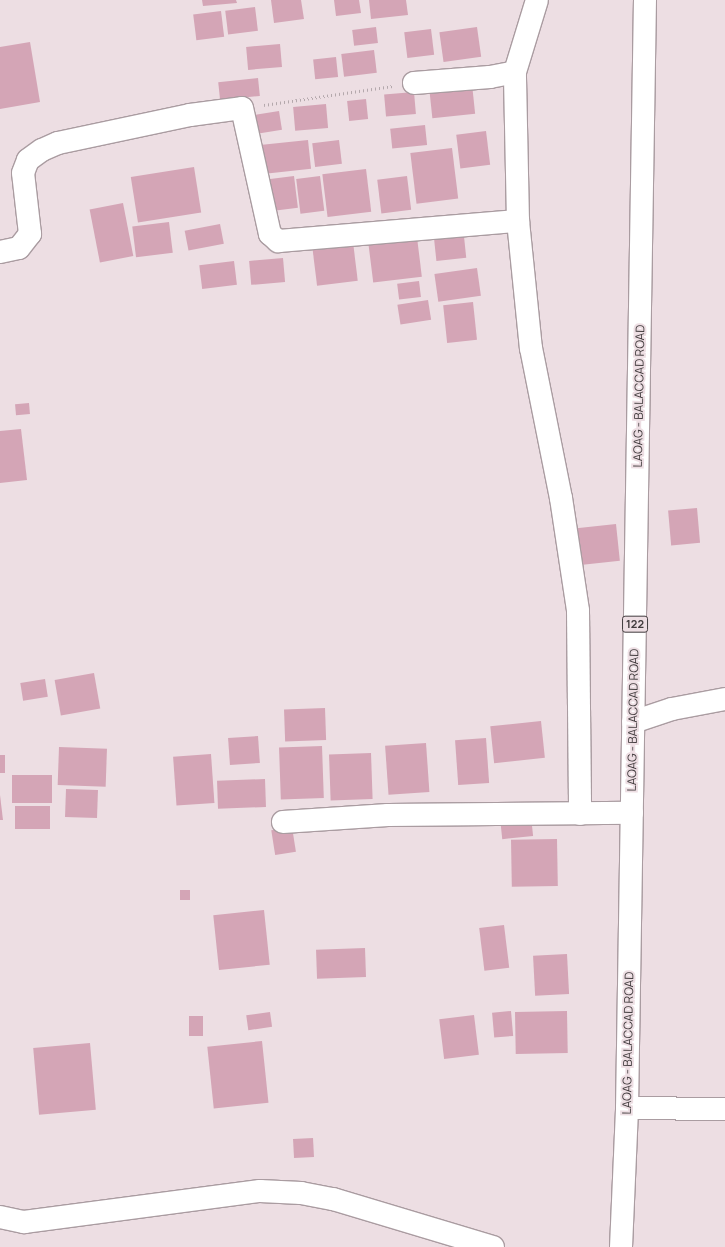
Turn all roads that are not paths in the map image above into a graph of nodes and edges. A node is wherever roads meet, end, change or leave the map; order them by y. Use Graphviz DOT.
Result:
graph roads {
  1 [pos="537,0"];
  2 [pos="645,0"];
  3 [pos="514,72"];
  4 [pos="414,83"];
  5 [pos="518,221"];
  6 [pos="0,252"];
  7 [pos="725,699"];
  8 [pos="633,722"];
  9 [pos="632,813"];
  10 [pos="580,814"];
  11 [pos="283,822"];
  12 [pos="627,1108"];
  13 [pos="725,1108"];
  14 [pos="0,1217"];
  15 [pos="493,1247"];
  16 [pos="621,1247"];
  1 -- 3 [label="street"];
  2 -- 8 [label="street, LAOAG - BALACCAD ROAD / 122"];
  3 -- 4 [label="street"];
  3 -- 5 [label="street"];
  5 -- 6 [label="street"];
  5 -- 10 [label="street"];
  7 -- 8 [label="street"];
  8 -- 9 [label="street, LAOAG - BALACCAD ROAD / 122"];
  9 -- 10 [label="street"];
  9 -- 12 [label="street, LAOAG - BALACCAD ROAD / 122"];
  10 -- 11 [label="street"];
  12 -- 13 [label="street"];
  12 -- 16 [label="street, LAOAG - BALACCAD ROAD / 122"];
  14 -- 15 [label="street"];
}
